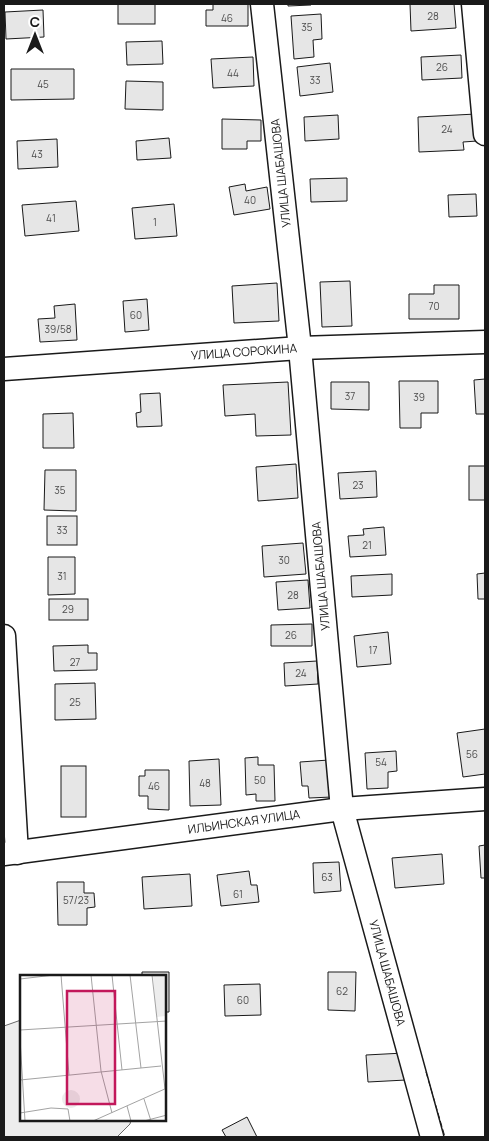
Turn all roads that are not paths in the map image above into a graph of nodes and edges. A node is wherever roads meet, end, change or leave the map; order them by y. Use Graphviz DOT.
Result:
graph roads {
  1 [pos="262,4"];
  2 [pos="472,4"];
  3 [pos="485,134"];
  4 [pos="485,342"];
  5 [pos="300,348"];
  6 [pos="4,369"];
  7 [pos="4,636"];
  8 [pos="485,799"];
  9 [pos="342,810"];
  10 [pos="11,853"];
  11 [pos="432,1137"];
  1 -- 5 [label="street, УЛИЦА ШАБАШОВА"];
  2 -- 3 [label="street"];
  4 -- 5 [label="street, УЛИЦА СОРОКИНА"];
  5 -- 6 [label="street, УЛИЦА СОРОКИНА"];
  5 -- 9 [label="street, УЛИЦА ШАБАШОВА"];
  7 -- 10 [label="street"];
  8 -- 9 [label="street, ИЛЬИНСКАЯ УЛИЦА"];
  9 -- 10 [label="street, ИЛЬИНСКАЯ УЛИЦА"];
  9 -- 11 [label="street, УЛИЦА ШАБАШОВА"];
}
